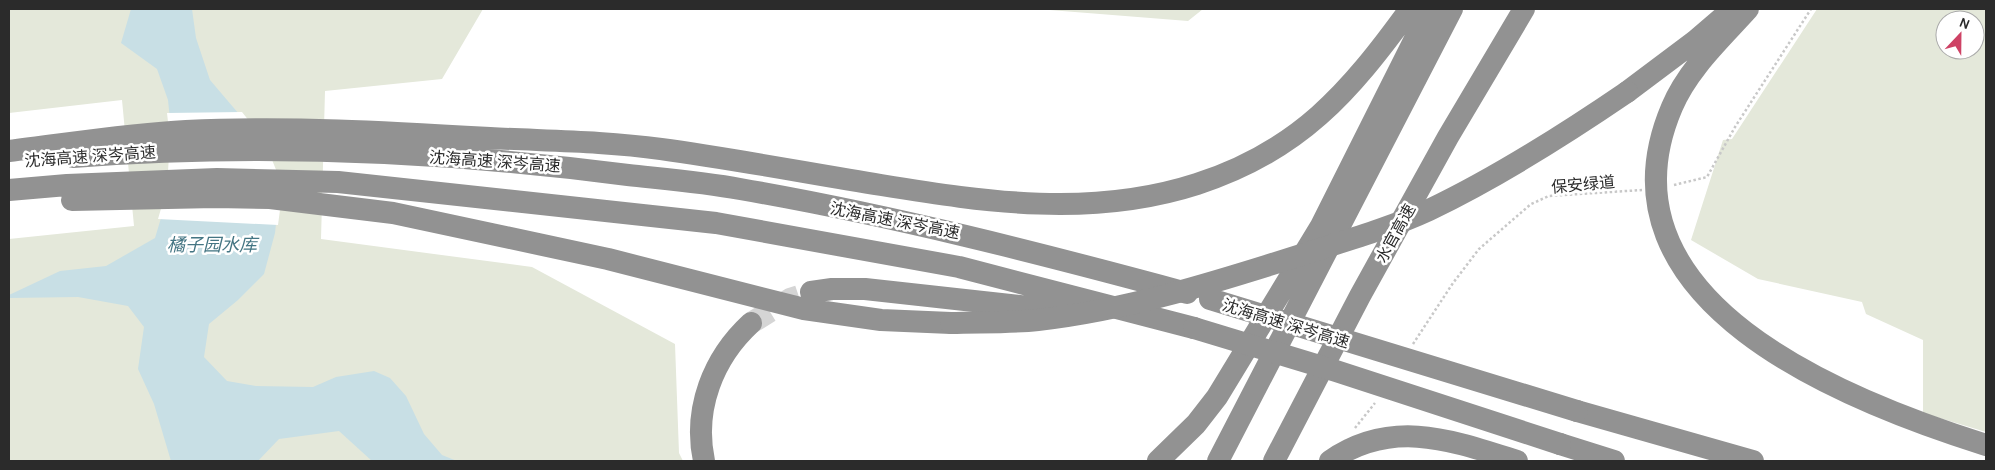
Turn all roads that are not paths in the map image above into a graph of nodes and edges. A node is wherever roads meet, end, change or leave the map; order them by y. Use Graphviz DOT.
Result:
graph roads {
  1 [pos="1410,9"];
  2 [pos="1430,9"];
  3 [pos="1452,9"];
  4 [pos="1524,9"];
  5 [pos="1733,9"];
  6 [pos="1748,9"];
  7 [pos="342,141"];
  8 [pos="116,146"];
  9 [pos="9,151"];
  10 [pos="9,162"];
  11 [pos="9,190"];
  12 [pos="115,191"];
  13 [pos="9,202"];
  14 [pos="811,292"];
  15 [pos="751,323"];
  16 [pos="1187,326"];
  17 [pos="1986,445"];
  18 [pos="704,461"];
  19 [pos="1158,461"];
  20 [pos="1218,461"];
  21 [pos="1274,461"];
  22 [pos="1330,461"];
  23 [pos="1517,461"];
  24 [pos="1614,461"];
  25 [pos="1753,461"];
  1 -- 7 [label="highway"];
  2 -- 19 [label="highway"];
  3 -- 20 [label="highway"];
  4 -- 21 [label="highway, 水官高速"];
  5 -- 12 [label="highway, bridge"];
  6 -- 17 [label="highway"];
  7 -- 8 [label="highway, 沈海高速 深岑高速"];
  7 -- 25 [label="highway, 沈海高速 深岑高速, bridge"];
  8 -- 9 [label="highway"];
  8 -- 10 [label="highway, 沈海高速 深岑高速"];
  11 -- 12 [label="highway, 沈海高速 深岑高速"];
  12 -- 13 [label="highway"];
  12 -- 16 [label="highway, 沈海高速 深岑高速"];
  14 -- 16 [label="highway"];
  15 -- 18 [label="highway"];
  16 -- 24 [label="highway, 沈海高速 深岑高速, bridge"];
  22 -- 23 [label="highway"];
}
